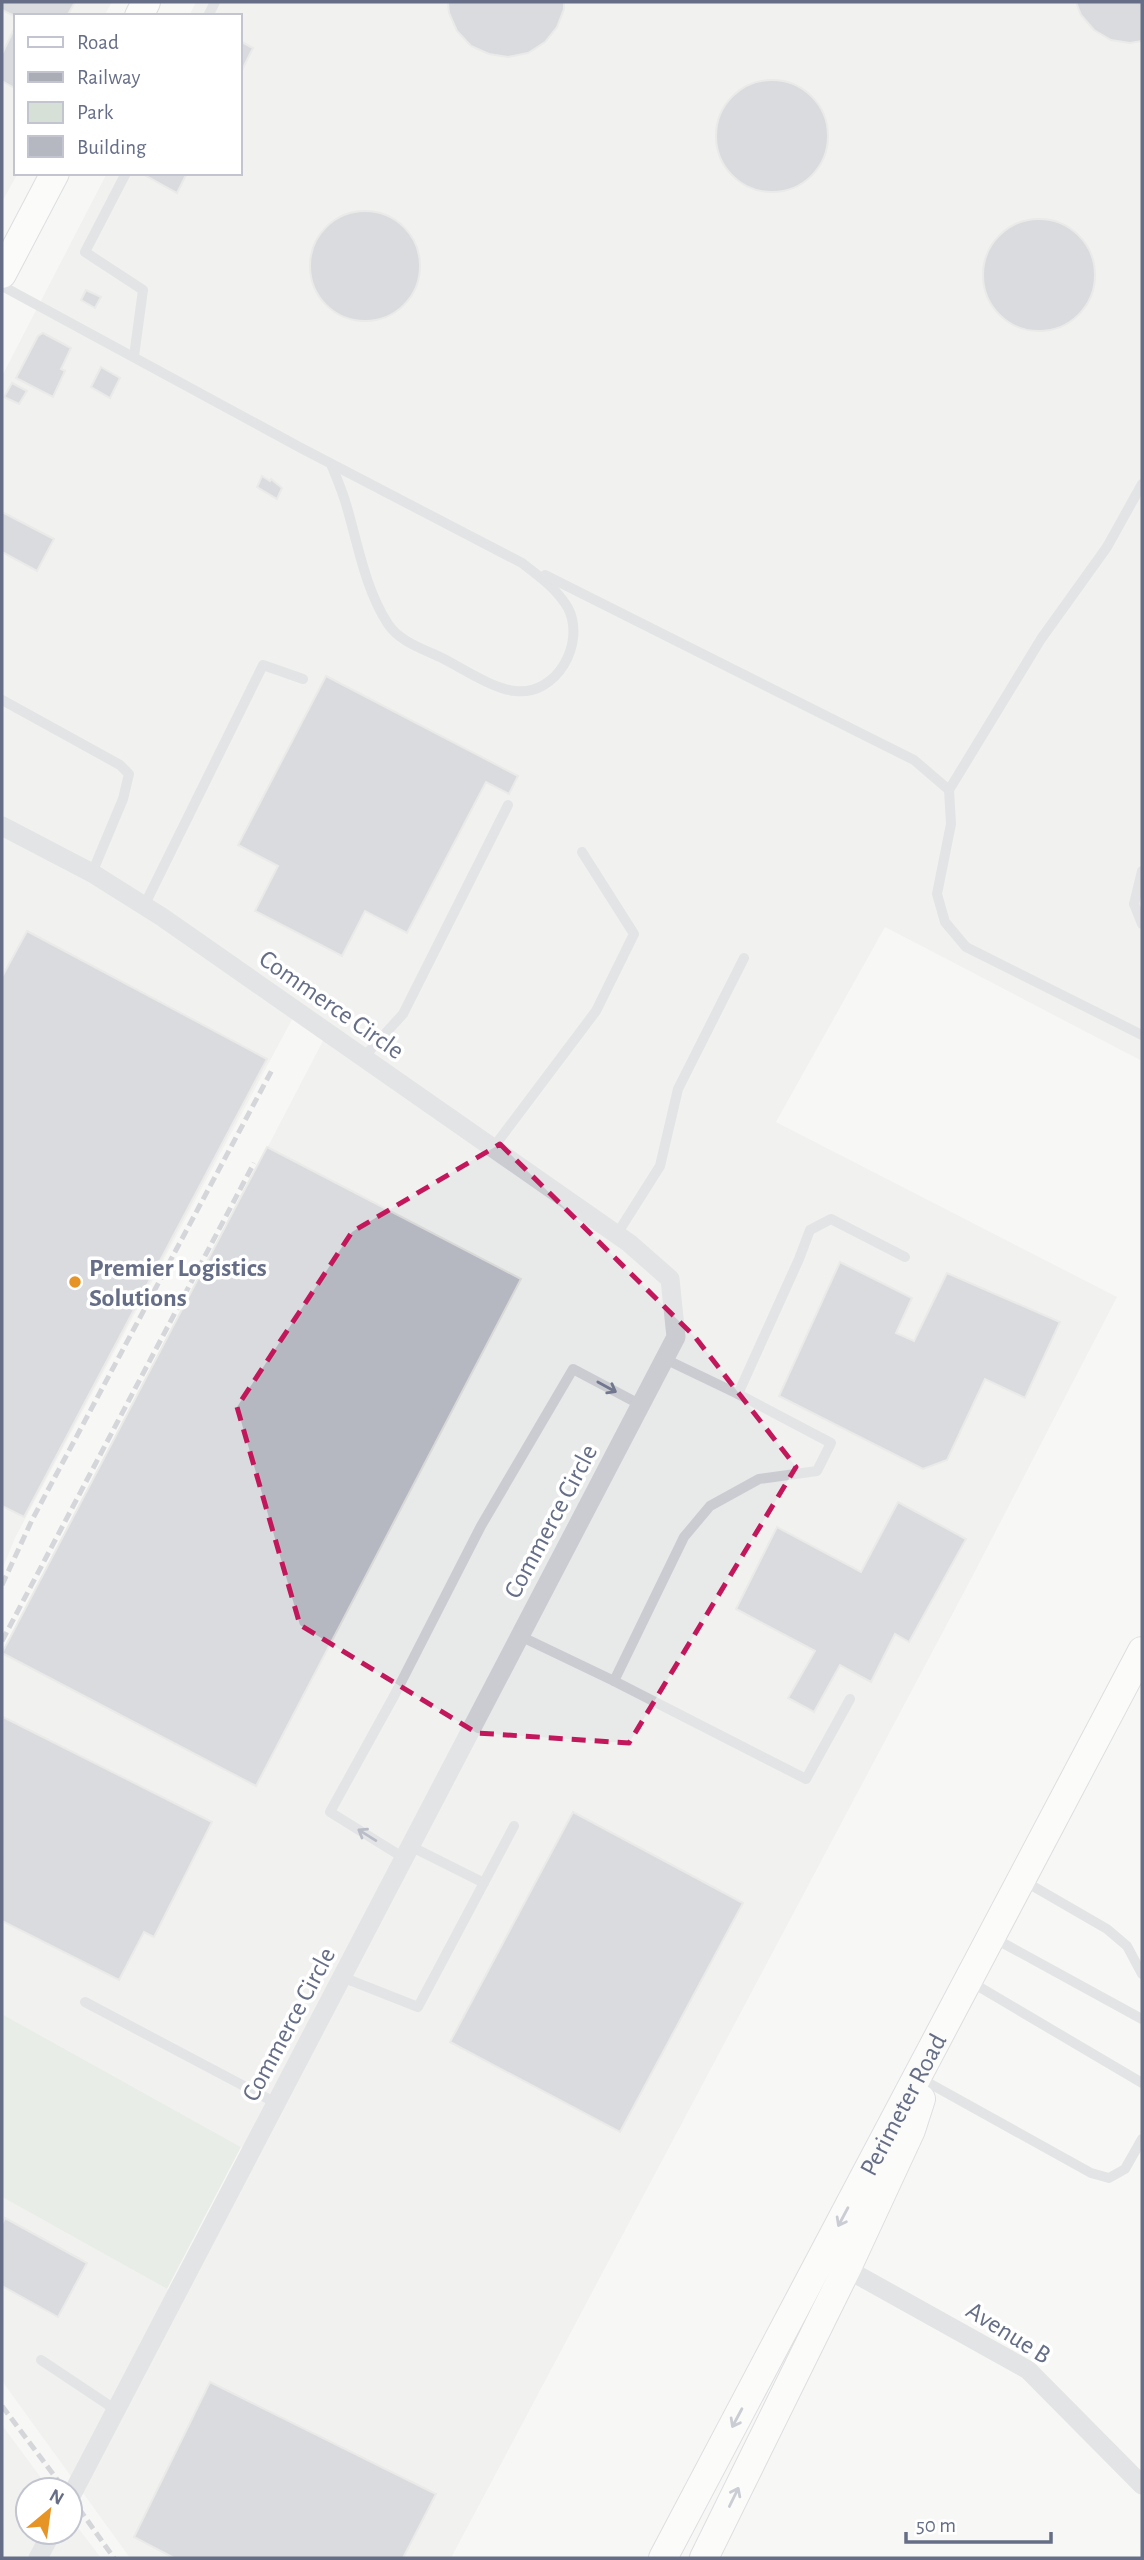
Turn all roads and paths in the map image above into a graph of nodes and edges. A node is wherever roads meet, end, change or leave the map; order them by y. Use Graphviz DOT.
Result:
graph roads {
  1 [pos="54,175"];
  2 [pos="125,175"];
  3 [pos="3,273"];
  4 [pos="134,356"];
  5 [pos="331,464"];
  6 [pos="1142,484"];
  7 [pos="522,563"];
  8 [pos="303,679"];
  9 [pos="2,700"];
  10 [pos="948,790"];
  11 [pos="508,805"];
  12 [pos="2,826"];
  13 [pos="582,852"];
  14 [pos="1142,871"];
  15 [pos="92,873"];
  16 [pos="144,906"];
  17 [pos="1142,924"];
  18 [pos="744,958"];
  19 [pos="1142,1035"];
  20 [pos="363,1058"];
  21 [pos="493,1148"];
  22 [pos="617,1234"];
  23 [pos="905,1256"];
  24 [pos="665,1359"];
  25 [pos="738,1394"];
  26 [pos="641,1405"];
  27 [pos="520,1636"];
  28 [pos="1141,1656"];
  29 [pos="614,1681"];
  30 [pos="850,1699"];
  31 [pos="514,1826"];
  32 [pos="407,1852"];
  33 [pos="1021,1880"];
  34 [pos="484,1883"];
  35 [pos="991,1937"];
  36 [pos="1142,1974"];
  37 [pos="342,1977"];
  38 [pos="968,1980"];
  39 [pos="85,2003"];
  40 [pos="1142,2020"];
  41 [pos="922,2080"];
  42 [pos="1142,2083"];
  43 [pos="276,2104"];
  44 [pos="1142,2139"];
  45 [pos="834,2262"];
  46 [pos="41,2360"];
  47 [pos="116,2410"];
  48 [pos="82,2476"];
  49 [pos="1142,2485"];
  50 [pos="663,2558"];
  51 [pos="704,2558"];
  1 -- 3 [label="street"];
  2 -- 4 [label="lane"];
  3 -- 4 [label="lane"];
  4 -- 5 [label="lane"];
  5 -- 7 [label="lane"];
  5 -- 7 [label="lane"];
  6 -- 10 [label="lane"];
  7 -- 10 [label="lane"];
  8 -- 16 [label="lane"];
  9 -- 15 [label="lane"];
  10 -- 19 [label="lane"];
  11 -- 20 [label="lane"];
  12 -- 15 [label="street, Commerce Circle"];
  13 -- 21 [label="lane"];
  14 -- 17 [label="lane"];
  15 -- 16 [label="street, Commerce Circle"];
  16 -- 20 [label="street, Commerce Circle"];
  18 -- 22 [label="lane"];
  20 -- 21 [label="street, Commerce Circle"];
  21 -- 22 [label="street, Commerce Circle"];
  22 -- 24 [label="street, Commerce Circle"];
  23 -- 25 [label="lane"];
  24 -- 25 [label="lane"];
  24 -- 26 [label="street, Commerce Circle"];
  25 -- 29 [label="lane"];
  26 -- 27 [label="street, Commerce Circle"];
  32 -- 26 [label="lane, one-way"];
  27 -- 29 [label="lane"];
  27 -- 32 [label="street, Commerce Circle"];
  28 -- 33 [label="street, Perimeter Road"];
  29 -- 30 [label="lane"];
  31 -- 34 [label="lane"];
  32 -- 34 [label="lane"];
  32 -- 37 [label="street, Commerce Circle"];
  33 -- 35 [label="street, Perimeter Road"];
  33 -- 36 [label="lane"];
  34 -- 37 [label="lane"];
  35 -- 38 [label="street, Perimeter Road"];
  35 -- 40 [label="lane"];
  37 -- 43 [label="street, Commerce Circle"];
  38 -- 41 [label="street, Perimeter Road"];
  38 -- 42 [label="lane"];
  39 -- 43 [label="lane"];
  41 -- 44 [label="lane"];
  41 -- 45 [label="street, Perimeter Road"];
  43 -- 47 [label="street, Commerce Circle"];
  45 -- 49 [label="street, Avenue B"];
  45 -- 50 [label="street, one-way"];
  51 -- 45 [label="street, one-way"];
  46 -- 47 [label="lane"];
  47 -- 48 [label="street, Commerce Circle"];
}
